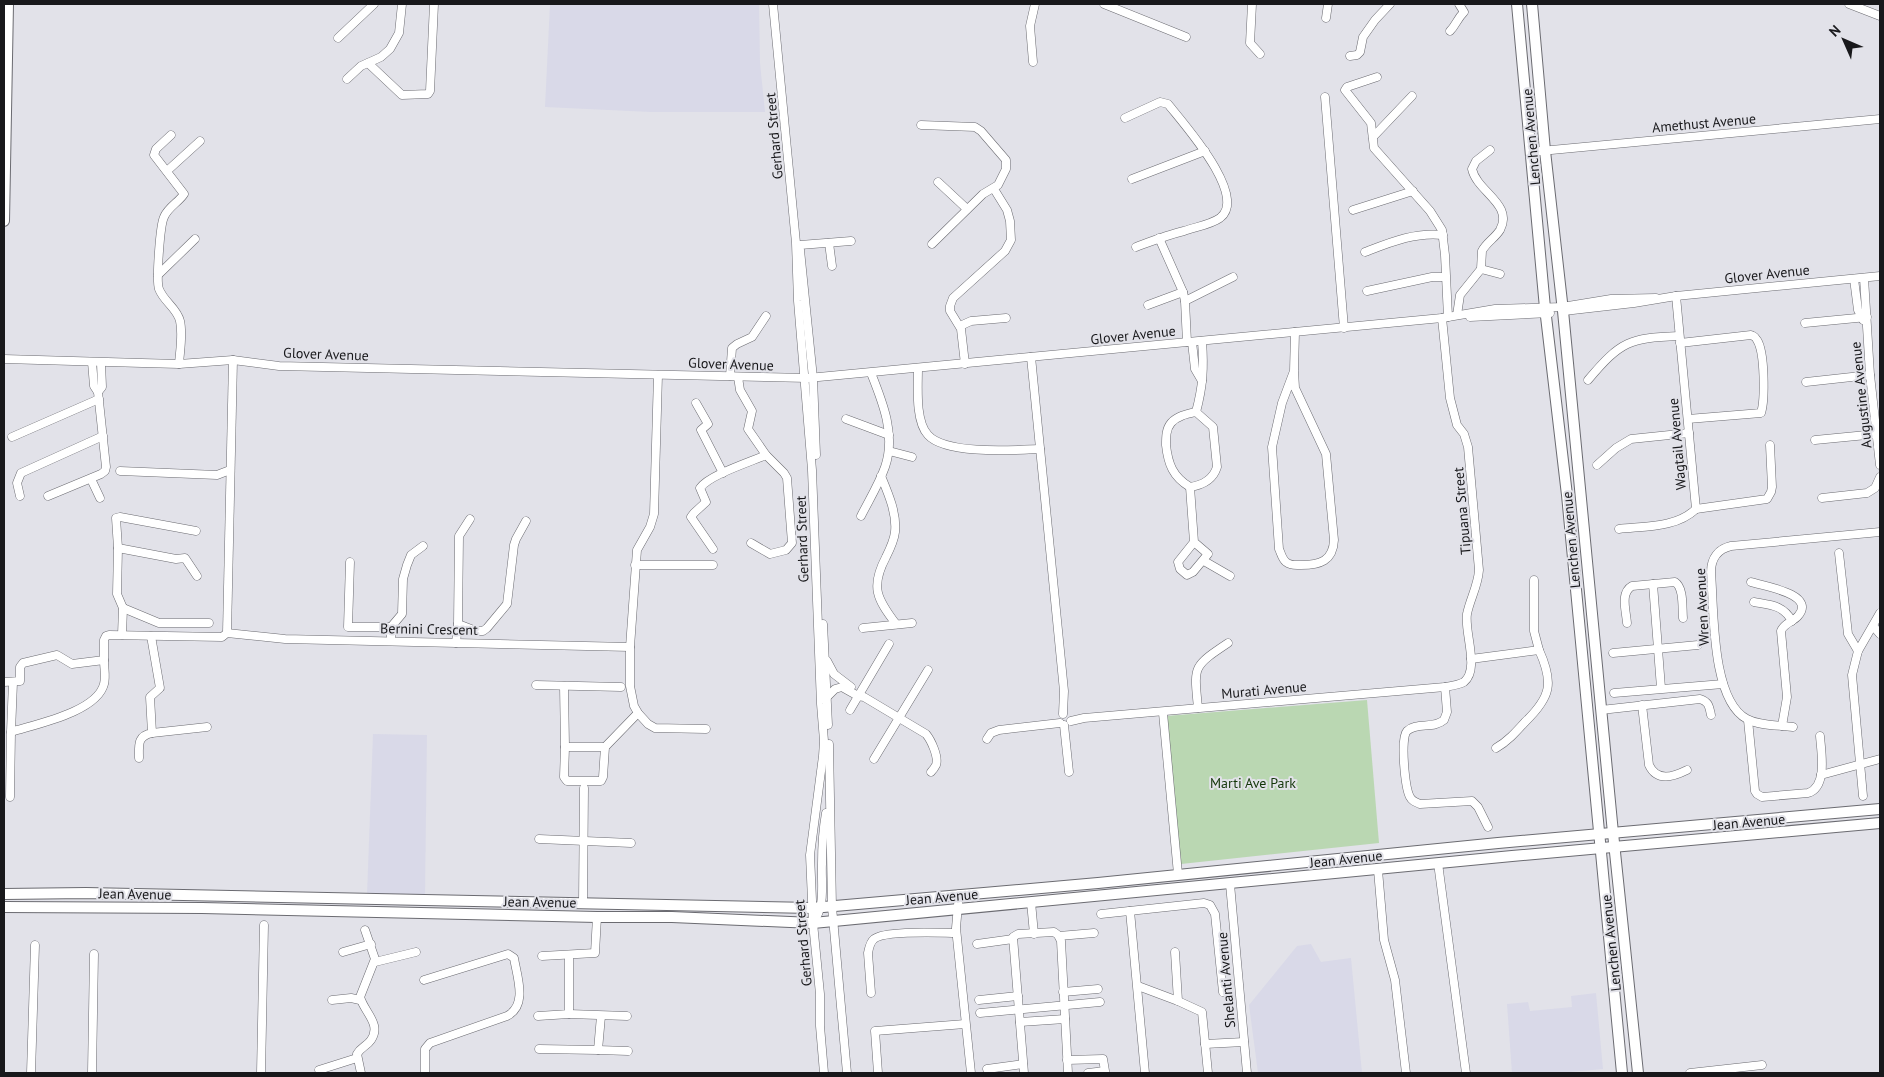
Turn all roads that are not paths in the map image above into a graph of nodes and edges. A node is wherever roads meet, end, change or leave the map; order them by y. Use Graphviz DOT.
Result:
graph roads {
  1 [pos="8,4"];
  2 [pos="374,4"];
  3 [pos="402,4"];
  4 [pos="434,4"];
  5 [pos="773,4"];
  6 [pos="777,4"];
  7 [pos="1036,4"];
  8 [pos="1104,4"];
  9 [pos="1252,4"];
  10 [pos="1328,4"];
  11 [pos="1390,4"];
  12 [pos="1459,4"];
  13 [pos="1517,4"];
  14 [pos="1532,4"];
  15 [pos="1849,4"];
  16 [pos="1127,8"];
  17 [pos="1880,16"];
  18 [pos="1326,18"];
  19 [pos="1450,31"];
  20 [pos="1186,37"];
  21 [pos="338,38"];
  22 [pos="1260,54"];
  23 [pos="1350,56"];
  24 [pos="1033,62"];
  25 [pos="368,63"];
  26 [pos="1377,77"];
  27 [pos="347,79"];
  28 [pos="1412,96"];
  29 [pos="1325,97"];
  30 [pos="1125,118"];
  31 [pos="1880,119"];
  32 [pos="921,125"];
  33 [pos="171,135"];
  34 [pos="1373,137"];
  35 [pos="200,141"];
  36 [pos="1490,150"];
  37 [pos="1205,151"];
  38 [pos="1545,151"];
  39 [pos="1530,152"];
  40 [pos="168,172"];
  41 [pos="1132,180"];
  42 [pos="938,182"];
  43 [pos="994,189"];
  44 [pos="1413,191"];
  45 [pos="968,209"];
  46 [pos="1353,210"];
  47 [pos="4,221"];
  48 [pos="1443,235"];
  49 [pos="1159,238"];
  50 [pos="195,240"];
  51 [pos="851,241"];
  52 [pos="829,243"];
  53 [pos="932,244"];
  54 [pos="800,245"];
  55 [pos="1136,246"];
  56 [pos="1365,252"];
  57 [pos="832,266"];
  58 [pos="1481,269"];
  59 [pos="1500,274"];
  60 [pos="158,276"];
  61 [pos="1880,276"];
  62 [pos="1233,277"];
  63 [pos="1445,277"];
  64 [pos="1854,278"];
  65 [pos="1864,278"];
  66 [pos="1367,291"];
  67 [pos="1183,292"];
  68 [pos="1676,296"];
  69 [pos="1185,301"];
  70 [pos="1148,305"];
  71 [pos="1563,309"];
  72 [pos="1546,310"];
  73 [pos="766,316"];
  74 [pos="1450,317"];
  75 [pos="1006,318"];
  76 [pos="1865,319"];
  77 [pos="1806,323"];
  78 [pos="960,326"];
  79 [pos="1344,328"];
  80 [pos="1296,332"];
  81 [pos="1202,340"];
  82 [pos="1680,340"];
  83 [pos="1189,342"];
  84 [pos="1032,357"];
  85 [pos="4,359"];
  86 [pos="233,360"];
  87 [pos="92,362"];
  88 [pos="102,363"];
  89 [pos="180,364"];
  90 [pos="964,364"];
  91 [pos="918,368"];
  92 [pos="1294,371"];
  93 [pos="871,373"];
  94 [pos="658,375"];
  95 [pos="1870,375"];
  96 [pos="734,377"];
  97 [pos="809,378"];
  98 [pos="1588,380"];
  99 [pos="1202,381"];
  100 [pos="1806,382"];
  101 [pos="99,395"];
  102 [pos="696,403"];
  103 [pos="1196,412"];
  104 [pos="1688,419"];
  105 [pos="846,420"];
  106 [pos="1689,433"];
  107 [pos="1877,434"];
  108 [pos="889,435"];
  109 [pos="103,436"];
  110 [pos="12,438"];
  111 [pos="1814,440"];
  112 [pos="1770,445"];
  113 [pos="1040,450"];
  114 [pos="889,452"];
  115 [pos="766,455"];
  116 [pos="912,456"];
  117 [pos="1597,465"];
  118 [pos="1880,465"];
  119 [pos="230,470"];
  120 [pos="120,471"];
  121 [pos="723,473"];
  122 [pos="881,476"];
  123 [pos="1880,477"];
  124 [pos="91,479"];
  125 [pos="1190,487"];
  126 [pos="20,496"];
  127 [pos="48,496"];
  128 [pos="100,498"];
  129 [pos="1822,498"];
  130 [pos="1696,509"];
  131 [pos="861,516"];
  132 [pos="470,519"];
  133 [pos="526,521"];
  134 [pos="1619,529"];
  135 [pos="196,531"];
  136 [pos="1880,532"];
  137 [pos="1194,542"];
  138 [pos="751,543"];
  139 [pos="423,546"];
  140 [pos="118,548"];
  141 [pos="713,549"];
  142 [pos="1839,553"];
  143 [pos="1204,560"];
  144 [pos="350,562"];
  145 [pos="636,565"];
  146 [pos="713,565"];
  147 [pos="197,576"];
  148 [pos="1230,576"];
  149 [pos="1534,580"];
  150 [pos="1751,582"];
  151 [pos="1653,584"];
  152 [pos="1754,602"];
  153 [pos="123,608"];
  154 [pos="1880,613"];
  155 [pos="1683,618"];
  156 [pos="1792,621"];
  157 [pos="1627,622"];
  158 [pos="912,623"];
  159 [pos="210,624"];
  160 [pos="458,624"];
  161 [pos="896,624"];
  162 [pos="1872,626"];
  163 [pos="391,627"];
  164 [pos="863,628"];
  165 [pos="226,633"];
  166 [pos="1880,634"];
  167 [pos="122,635"];
  168 [pos="151,636"];
  169 [pos="391,641"];
  170 [pos="456,643"];
  171 [pos="1228,643"];
  172 [pos="889,644"];
  173 [pos="1698,645"];
  174 [pos="630,647"];
  175 [pos="1658,648"];
  176 [pos="1539,650"];
  177 [pos="1858,651"];
  178 [pos="1613,653"];
  179 [pos="825,655"];
  180 [pos="1471,658"];
  181 [pos="104,660"];
  182 [pos="928,670"];
  183 [pos="4,682"];
  184 [pos="12,682"];
  185 [pos="842,684"];
  186 [pos="1723,684"];
  187 [pos="536,686"];
  188 [pos="564,686"];
  189 [pos="621,687"];
  190 [pos="1445,687"];
  191 [pos="1662,688"];
  192 [pos="1614,693"];
  193 [pos="861,695"];
  194 [pos="826,698"];
  195 [pos="1642,705"];
  196 [pos="1198,708"];
  197 [pos="850,710"];
  198 [pos="1601,710"];
  199 [pos="1163,712"];
  200 [pos="638,713"];
  201 [pos="1711,714"];
  202 [pos="899,718"];
  203 [pos="1064,720"];
  204 [pos="1748,720"];
  205 [pos="1782,726"];
  206 [pos="1792,727"];
  207 [pos="207,728"];
  208 [pos="706,729"];
  209 [pos="11,732"];
  210 [pos="152,733"];
  211 [pos="1820,736"];
  212 [pos="986,739"];
  213 [pos="565,747"];
  214 [pos="605,747"];
  215 [pos="1496,748"];
  216 [pos="139,758"];
  217 [pos="874,759"];
  218 [pos="1880,759"];
  219 [pos="1859,765"];
  220 [pos="1687,770"];
  221 [pos="931,772"];
  222 [pos="1069,772"];
  223 [pos="1821,775"];
  224 [pos="584,788"];
  225 [pos="1863,796"];
  226 [pos="10,797"];
  227 [pos="829,799"];
  228 [pos="1880,809"];
  229 [pos="1880,823"];
  230 [pos="1696,826"];
  231 [pos="1488,827"];
  232 [pos="1613,833"];
  233 [pos="1599,834"];
  234 [pos="1738,836"];
  235 [pos="538,839"];
  236 [pos="585,841"];
  237 [pos="632,843"];
  238 [pos="1459,848"];
  239 [pos="1615,848"];
  240 [pos="1600,849"];
  241 [pos="1484,858"];
  242 [pos="1438,863"];
  243 [pos="1378,870"];
  244 [pos="1178,874"];
  245 [pos="1230,884"];
  246 [pos="4,894"];
  247 [pos="959,894"];
  248 [pos="156,895"];
  249 [pos="1031,902"];
  250 [pos="561,903"];
  251 [pos="583,903"];
  252 [pos="4,907"];
  253 [pos="832,907"];
  254 [pos="202,908"];
  255 [pos="816,908"];
  256 [pos="958,909"];
  257 [pos="1130,911"];
  258 [pos="1101,914"];
  259 [pos="596,917"];
  260 [pos="659,918"];
  261 [pos="833,921"];
  262 [pos="813,923"];
  263 [pos="264,925"];
  264 [pos="365,930"];
  265 [pos="956,933"];
  266 [pos="1094,933"];
  267 [pos="1034,934"];
  268 [pos="1059,936"];
  269 [pos="1013,939"];
  270 [pos="371,944"];
  271 [pos="977,944"];
  272 [pos="35,945"];
  273 [pos="343,952"];
  274 [pos="416,952"];
  275 [pos="1175,952"];
  276 [pos="94,954"];
  277 [pos="569,955"];
  278 [pos="542,956"];
  279 [pos="375,962"];
  280 [pos="424,980"];
  281 [pos="1138,986"];
  282 [pos="1098,988"];
  283 [pos="1063,992"];
  284 [pos="1223,992"];
  285 [pos="871,993"];
  286 [pos="1018,996"];
  287 [pos="332,1000"];
  288 [pos="360,1000"];
  289 [pos="979,1000"];
  290 [pos="1178,1001"];
  291 [pos="1100,1002"];
  292 [pos="1064,1005"];
  293 [pos="1019,1009"];
  294 [pos="980,1013"];
  295 [pos="568,1014"];
  296 [pos="538,1016"];
  297 [pos="601,1016"];
  298 [pos="627,1016"];
  299 [pos="1065,1019"];
  300 [pos="1020,1022"];
  301 [pos="965,1024"];
  302 [pos="1244,1042"];
  303 [pos="1205,1044"];
  304 [pos="539,1049"];
  305 [pos="598,1050"];
  306 [pos="628,1051"];
  307 [pos="357,1058"];
  308 [pos="1067,1060"];
  309 [pos="1023,1064"];
  310 [pos="1762,1065"];
  311 [pos="987,1068"];
  312 [pos="319,1070"];
  313 [pos="31,1073"];
  314 [pos="92,1073"];
  315 [pos="261,1073"];
  316 [pos="361,1073"];
  317 [pos="425,1073"];
  318 [pos="824,1073"];
  319 [pos="847,1073"];
  320 [pos="878,1073"];
  321 [pos="971,1073"];
  322 [pos="1024,1073"];
  323 [pos="1068,1073"];
  324 [pos="1088,1073"];
  325 [pos="1145,1073"];
  326 [pos="1208,1073"];
  327 [pos="1247,1073"];
  328 [pos="1406,1073"];
  329 [pos="1461,1073"];
  330 [pos="1466,1073"];
  331 [pos="1471,1073"];
  332 [pos="1622,1073"];
  333 [pos="1638,1073"];
  334 [pos="1690,1073"];
  1 -- 47 [label="main road"];
  2 -- 21 [label="street"];
  3 -- 25 [label="street"];
  4 -- 25 [label="street"];
  5 -- 97 [label="street, Gerhard Street"];
  6 -- 54 [label="street, Gerhard Street"];
  7 -- 24 [label="street"];
  8 -- 16 [label="street"];
  9 -- 22 [label="street"];
  10 -- 18 [label="street"];
  11 -- 23 [label="street"];
  12 -- 19 [label="street"];
  13 -- 39 [label="main road, Lenchen Avenue"];
  14 -- 38 [label="main road, Lenchen Avenue"];
  15 -- 17 [label="street"];
  16 -- 20 [label="street"];
  25 -- 27 [label="street"];
  26 -- 34 [label="street"];
  28 -- 34 [label="street"];
  29 -- 79 [label="street"];
  30 -- 37 [label="street"];
  31 -- 38 [label="street, Amethust Avenue"];
  32 -- 43 [label="street"];
  33 -- 40 [label="street"];
  34 -- 44 [label="street"];
  35 -- 40 [label="street"];
  36 -- 58 [label="street"];
  37 -- 41 [label="street"];
  37 -- 49 [label="street"];
  38 -- 39 [label="street, Amethust Avenue"];
  38 -- 71 [label="main road, Lenchen Avenue"];
  39 -- 72 [label="main road, Lenchen Avenue"];
  40 -- 60 [label="street"];
  42 -- 45 [label="street"];
  43 -- 45 [label="street"];
  43 -- 78 [label="street"];
  44 -- 46 [label="street"];
  44 -- 48 [label="street"];
  45 -- 53 [label="street"];
  48 -- 56 [label="street"];
  48 -- 63 [label="street, Tipuana Street"];
  49 -- 55 [label="street"];
  49 -- 67 [label="street"];
  50 -- 60 [label="street"];
  51 -- 52 [label="street"];
  52 -- 54 [label="street"];
  52 -- 57 [label="street"];
  54 -- 97 [label="street, Gerhard Street"];
  58 -- 59 [label="street"];
  58 -- 74 [label="street"];
  60 -- 89 [label="street"];
  61 -- 65 [label="street, Glover Avenue"];
  62 -- 69 [label="street"];
  63 -- 66 [label="street"];
  63 -- 74 [label="street, Tipuana Street"];
  64 -- 65 [label="street, Glover Avenue"];
  64 -- 68 [label="street, Glover Avenue"];
  64 -- 76 [label="street, Augustine Avenue"];
  65 -- 76 [label="street, Augustine Avenue"];
  67 -- 69 [label="street"];
  67 -- 70 [label="street"];
  68 -- 71 [label="street, Glover Avenue"];
  68 -- 82 [label="street, Wagtail Avenue"];
  69 -- 83 [label="street"];
  71 -- 72 [label="street, Glover Avenue"];
  71 -- 198 [label="main road, Lenchen Avenue"];
  72 -- 74 [label="street, Glover Avenue"];
  72 -- 233 [label="main road, Lenchen Avenue"];
  73 -- 96 [label="street"];
  74 -- 79 [label="street, Glover Avenue"];
  74 -- 180 [label="street, Tipuana Street"];
  75 -- 78 [label="street"];
  76 -- 77 [label="street"];
  76 -- 95 [label="street, Augustine Avenue"];
  78 -- 90 [label="street"];
  79 -- 80 [label="street, Glover Avenue"];
  80 -- 81 [label="street, Glover Avenue"];
  80 -- 92 [label="street"];
  81 -- 83 [label="street, Glover Avenue"];
  81 -- 99 [label="street"];
  82 -- 98 [label="street"];
  82 -- 104 [label="street, Wagtail Avenue"];
  82 -- 104 [label="street"];
  83 -- 84 [label="street, Glover Avenue"];
  83 -- 99 [label="street"];
  84 -- 90 [label="street, Glover Avenue"];
  84 -- 113 [label="street"];
  85 -- 87 [label="street, Glover Avenue"];
  86 -- 89 [label="street, Glover Avenue"];
  86 -- 94 [label="street, Glover Avenue"];
  86 -- 119 [label="street"];
  87 -- 88 [label="street, Glover Avenue"];
  87 -- 101 [label="street"];
  88 -- 89 [label="street, Glover Avenue"];
  88 -- 101 [label="street"];
  90 -- 91 [label="street, Glover Avenue"];
  91 -- 93 [label="street, Glover Avenue"];
  91 -- 113 [label="street"];
  92 -- 92 [label="street"];
  93 -- 97 [label="street, Glover Avenue"];
  93 -- 108 [label="street"];
  94 -- 96 [label="street, Glover Avenue"];
  94 -- 145 [label="street"];
  95 -- 100 [label="street"];
  95 -- 107 [label="street, Augustine Avenue"];
  96 -- 97 [label="street, Glover Avenue"];
  96 -- 115 [label="street"];
  97 -- 179 [label="street, Gerhard Street"];
  97 -- 255 [label="street, Gerhard Street"];
  99 -- 103 [label="street"];
  101 -- 109 [label="street"];
  101 -- 110 [label="street"];
  102 -- 121 [label="street"];
  103 -- 125 [label="street"];
  103 -- 125 [label="street"];
  104 -- 106 [label="street, Wagtail Avenue"];
  105 -- 108 [label="street"];
  106 -- 117 [label="street"];
  106 -- 130 [label="street, Wagtail Avenue"];
  107 -- 111 [label="street"];
  107 -- 118 [label="street, Augustine Avenue"];
  108 -- 114 [label="street"];
  109 -- 124 [label="street"];
  109 -- 126 [label="street"];
  112 -- 130 [label="street"];
  113 -- 203 [label="street"];
  114 -- 116 [label="street"];
  114 -- 122 [label="street"];
  115 -- 121 [label="street"];
  115 -- 138 [label="street"];
  119 -- 120 [label="street"];
  119 -- 165 [label="street"];
  121 -- 141 [label="street"];
  122 -- 131 [label="street"];
  122 -- 161 [label="street"];
  123 -- 129 [label="street"];
  124 -- 127 [label="street"];
  124 -- 128 [label="street"];
  125 -- 137 [label="street"];
  130 -- 134 [label="street, Wagtail Avenue"];
  132 -- 160 [label="street"];
  133 -- 160 [label="street"];
  135 -- 140 [label="street"];
  136 -- 186 [label="street, Wren Avenue"];
  137 -- 143 [label="street"];
  137 -- 143 [label="street"];
  139 -- 163 [label="street"];
  140 -- 147 [label="street"];
  140 -- 153 [label="street"];
  142 -- 177 [label="street"];
  143 -- 148 [label="street"];
  144 -- 163 [label="street"];
  145 -- 146 [label="street"];
  145 -- 174 [label="street"];
  149 -- 176 [label="street"];
  150 -- 156 [label="street"];
  151 -- 155 [label="street"];
  151 -- 157 [label="street"];
  151 -- 175 [label="street"];
  152 -- 156 [label="street"];
  153 -- 159 [label="street"];
  153 -- 167 [label="street"];
  154 -- 162 [label="street"];
  156 -- 205 [label="street"];
  158 -- 161 [label="street"];
  160 -- 170 [label="street"];
  161 -- 164 [label="street"];
  162 -- 166 [label="street"];
  162 -- 177 [label="street"];
  163 -- 169 [label="street"];
  165 -- 168 [label="street, Bernini Crescent"];
  165 -- 169 [label="street, Bernini Crescent"];
  167 -- 168 [label="street, Bernini Crescent"];
  167 -- 181 [label="street, Bernini Crescent"];
  168 -- 210 [label="street"];
  169 -- 170 [label="street, Bernini Crescent"];
  170 -- 174 [label="street, Bernini Crescent"];
  171 -- 196 [label="street"];
  172 -- 193 [label="street"];
  173 -- 175 [label="street"];
  174 -- 200 [label="street"];
  175 -- 178 [label="street"];
  175 -- 191 [label="street"];
  176 -- 180 [label="street"];
  176 -- 215 [label="street"];
  177 -- 219 [label="street"];
  179 -- 185 [label="street"];
  179 -- 194 [label="street, Gerhard Street"];
  180 -- 190 [label="street, Tipuana Street"];
  181 -- 184 [label="street"];
  181 -- 209 [label="street"];
  182 -- 202 [label="street"];
  183 -- 184 [label="street"];
  184 -- 209 [label="street"];
  185 -- 193 [label="street"];
  185 -- 194 [label="street"];
  186 -- 191 [label="street"];
  186 -- 204 [label="street, Wren Avenue"];
  187 -- 188 [label="street"];
  188 -- 189 [label="street"];
  188 -- 213 [label="street"];
  190 -- 196 [label="street, Murati Avenue"];
  190 -- 231 [label="street"];
  191 -- 192 [label="street"];
  193 -- 197 [label="street"];
  193 -- 202 [label="street"];
  194 -- 227 [label="street, Gerhard Street"];
  195 -- 198 [label="street"];
  195 -- 201 [label="street"];
  195 -- 220 [label="street"];
  196 -- 199 [label="street, Murati Avenue"];
  198 -- 232 [label="main road, Lenchen Avenue"];
  199 -- 203 [label="street, Murati Avenue"];
  199 -- 244 [label="street"];
  200 -- 208 [label="street"];
  200 -- 214 [label="street"];
  202 -- 217 [label="street"];
  202 -- 221 [label="street"];
  203 -- 212 [label="street, Murati Avenue"];
  203 -- 222 [label="street"];
  204 -- 205 [label="street"];
  204 -- 223 [label="street"];
  205 -- 206 [label="street"];
  207 -- 210 [label="street"];
  209 -- 226 [label="street"];
  210 -- 216 [label="street"];
  211 -- 223 [label="street"];
  213 -- 214 [label="street"];
  213 -- 214 [label="street"];
  218 -- 219 [label="street"];
  219 -- 223 [label="street"];
  219 -- 225 [label="street"];
  224 -- 236 [label="street"];
  227 -- 253 [label="street, Gerhard Street"];
  227 -- 255 [label="street"];
  228 -- 230 [label="main road, Jean Avenue"];
  229 -- 234 [label="main road, Jean Avenue"];
  230 -- 232 [label="main road, Jean Avenue"];
  230 -- 234 [label="main road"];
  232 -- 233 [label="main road, Jean Avenue"];
  232 -- 239 [label="main road, Lenchen Avenue"];
  233 -- 238 [label="main road, Jean Avenue"];
  233 -- 240 [label="main road, Lenchen Avenue"];
  234 -- 239 [label="main road, Jean Avenue"];
  235 -- 236 [label="street"];
  236 -- 237 [label="street"];
  236 -- 251 [label="street"];
  238 -- 241 [label="main road"];
  238 -- 244 [label="main road, Jean Avenue"];
  239 -- 240 [label="main road, Jean Avenue"];
  239 -- 333 [label="main road, Lenchen Avenue"];
  240 -- 241 [label="main road, Jean Avenue"];
  240 -- 332 [label="main road, Lenchen Avenue"];
  241 -- 242 [label="main road, Jean Avenue"];
  242 -- 243 [label="main road, Jean Avenue"];
  242 -- 330 [label="street"];
  243 -- 245 [label="main road, Jean Avenue"];
  243 -- 328 [label="street"];
  244 -- 247 [label="main road, Jean Avenue"];
  245 -- 249 [label="main road, Jean Avenue"];
  245 -- 302 [label="street, Shelanti Avenue"];
  246 -- 248 [label="main road, Jean Avenue"];
  247 -- 253 [label="main road, Jean Avenue"];
  247 -- 256 [label="street"];
  248 -- 250 [label="main road, Jean Avenue"];
  248 -- 254 [label="main road"];
  249 -- 256 [label="main road, Jean Avenue"];
  249 -- 267 [label="street"];
  250 -- 251 [label="main road, Jean Avenue"];
  250 -- 260 [label="main road"];
  251 -- 255 [label="main road, Jean Avenue"];
  252 -- 254 [label="main road, Jean Avenue"];
  253 -- 255 [label="main road, Jean Avenue"];
  253 -- 261 [label="street, Gerhard Street"];
  254 -- 259 [label="main road, Jean Avenue"];
  255 -- 262 [label="street, Gerhard Street"];
  256 -- 261 [label="main road, Jean Avenue"];
  256 -- 265 [label="street"];
  257 -- 258 [label="street"];
  257 -- 281 [label="street"];
  257 -- 284 [label="street"];
  259 -- 260 [label="main road, Jean Avenue"];
  259 -- 277 [label="street"];
  260 -- 262 [label="main road, Jean Avenue"];
  261 -- 262 [label="main road, Jean Avenue"];
  261 -- 319 [label="street, Gerhard Street"];
  262 -- 318 [label="street, Gerhard Street"];
  263 -- 315 [label="street"];
  264 -- 270 [label="street"];
  265 -- 285 [label="street"];
  265 -- 301 [label="street"];
  266 -- 268 [label="street"];
  267 -- 268 [label="street"];
  267 -- 269 [label="street"];
  268 -- 283 [label="street"];
  269 -- 271 [label="street"];
  269 -- 286 [label="street"];
  270 -- 273 [label="street"];
  270 -- 279 [label="street"];
  272 -- 313 [label="street"];
  274 -- 279 [label="street"];
  275 -- 290 [label="street"];
  276 -- 314 [label="street"];
  277 -- 278 [label="street"];
  277 -- 295 [label="street"];
  279 -- 288 [label="street"];
  280 -- 317 [label="street"];
  281 -- 290 [label="street"];
  281 -- 325 [label="street"];
  282 -- 283 [label="street"];
  283 -- 292 [label="street"];
  286 -- 289 [label="street"];
  286 -- 293 [label="street"];
  287 -- 288 [label="street"];
  288 -- 307 [label="street"];
  290 -- 303 [label="street"];
  291 -- 292 [label="street"];
  292 -- 293 [label="street"];
  292 -- 299 [label="street"];
  293 -- 294 [label="street"];
  293 -- 300 [label="street"];
  295 -- 296 [label="street"];
  295 -- 297 [label="street"];
  297 -- 298 [label="street"];
  297 -- 305 [label="street"];
  299 -- 300 [label="street"];
  299 -- 308 [label="street"];
  300 -- 309 [label="street"];
  301 -- 320 [label="street"];
  301 -- 321 [label="street"];
  302 -- 303 [label="street"];
  302 -- 327 [label="street, Shelanti Avenue"];
  303 -- 326 [label="street"];
  304 -- 305 [label="street"];
  305 -- 306 [label="street"];
  307 -- 312 [label="street"];
  307 -- 316 [label="street"];
  308 -- 323 [label="street"];
  308 -- 324 [label="street"];
  309 -- 311 [label="street"];
  309 -- 322 [label="street"];
  310 -- 334 [label="street"];
  329 -- 330 [label="street"];
  330 -- 331 [label="street"];
}
